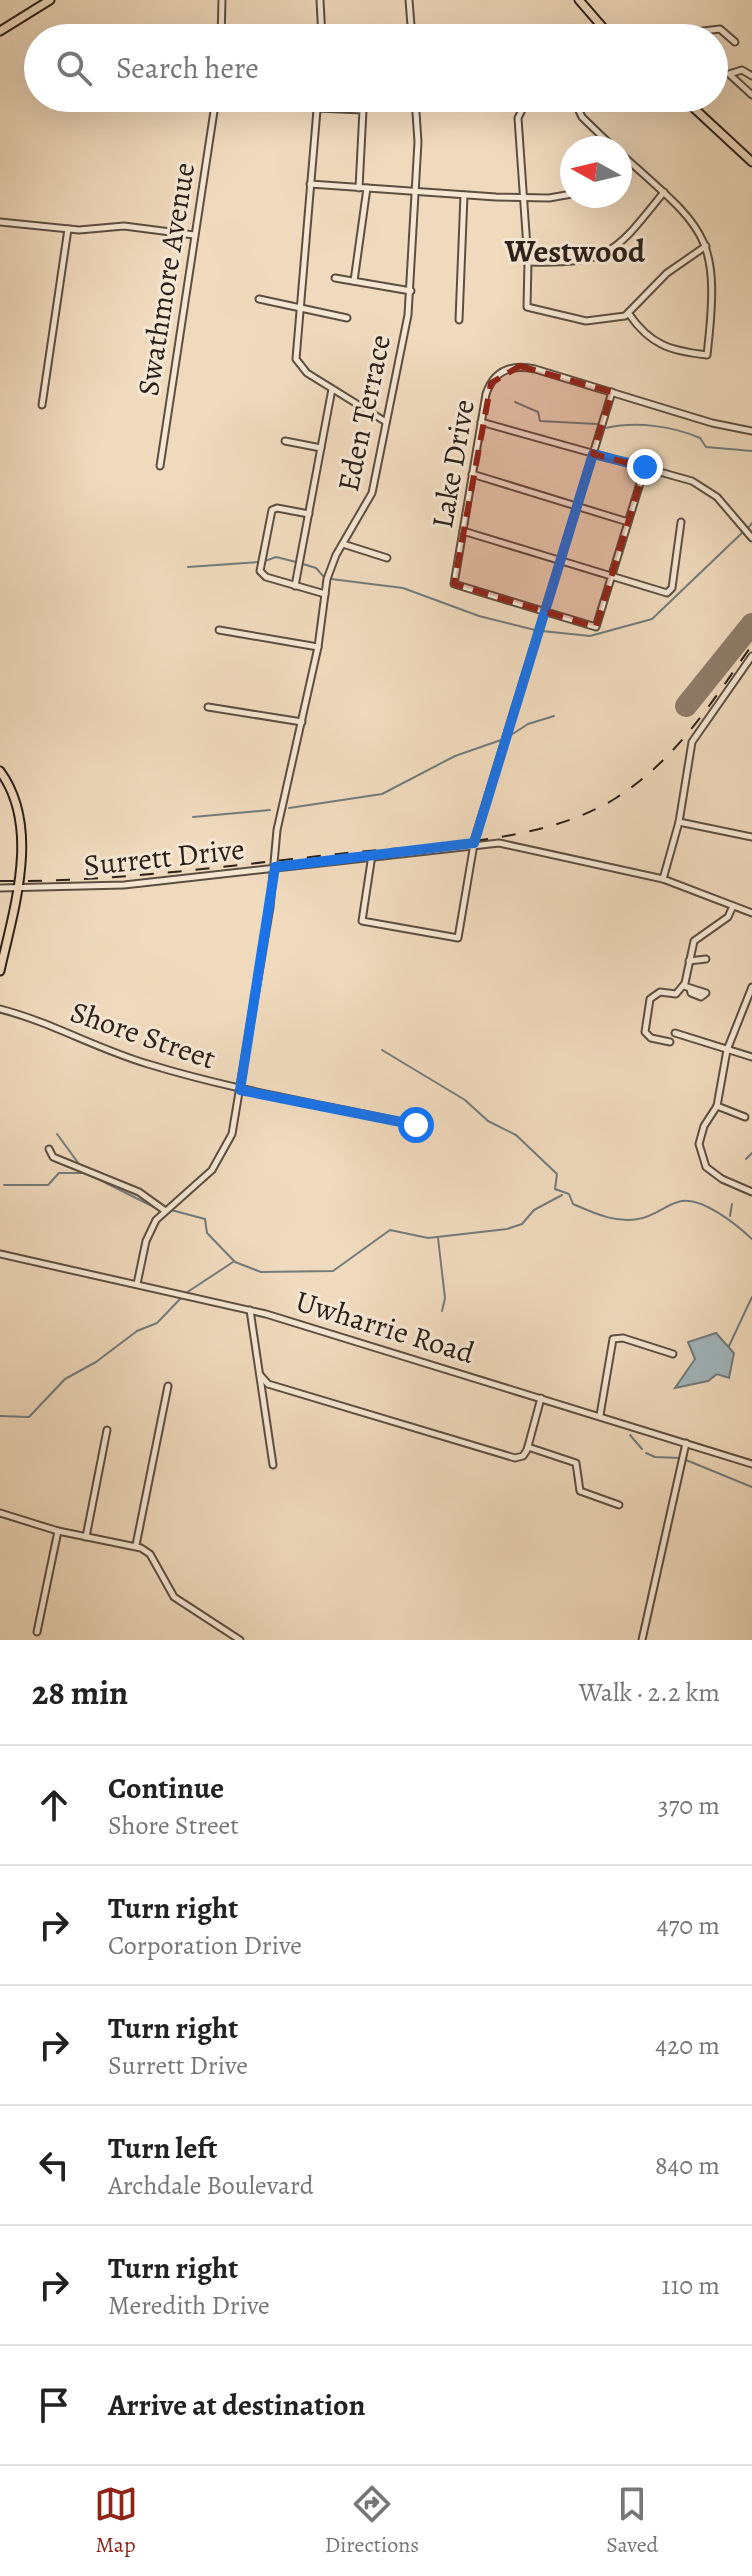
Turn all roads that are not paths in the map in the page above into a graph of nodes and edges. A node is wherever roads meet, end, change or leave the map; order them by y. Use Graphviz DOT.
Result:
graph roads {
  1 [pos="50,0"];
  2 [pos="222,0"];
  3 [pos="320,0"];
  4 [pos="409,0"];
  5 [pos="579,0"];
  6 [pos="221,24"];
  7 [pos="321,24"];
  8 [pos="411,24"];
  9 [pos="598,24"];
  10 [pos="0,31"];
  11 [pos="728,36"];
  12 [pos="735,42"];
  13 [pos="729,74"];
  14 [pos="752,76"];
  15 [pos="752,95"];
  16 [pos="214,112"];
  17 [pos="316,112"];
  18 [pos="363,112"];
  19 [pos="416,112"];
  20 [pos="521,112"];
  21 [pos="580,112"];
  22 [pos="699,112"];
  23 [pos="602,136"];
  24 [pos="752,162"];
  25 [pos="632,164"];
  26 [pos="310,184"];
  27 [pos="359,188"];
  28 [pos="367,188"];
  29 [pos="415,192"];
  30 [pos="664,192"];
  31 [pos="464,195"];
  32 [pos="560,195"];
  33 [pos="523,198"];
  34 [pos="0,222"];
  35 [pos="68,229"];
  36 [pos="194,235"];
  37 [pos="706,246"];
  38 [pos="528,262"];
  39 [pos="335,278"];
  40 [pos="354,281"];
  41 [pos="411,291"];
  42 [pos="259,299"];
  43 [pos="300,308"];
  44 [pos="629,314"];
  45 [pos="347,318"];
  46 [pos="459,320"];
  47 [pos="332,389"];
  48 [pos="612,392"];
  49 [pos="42,405"];
  50 [pos="386,422"];
  51 [pos="481,422"];
  52 [pos="752,431"];
  53 [pos="285,441"];
  54 [pos="321,448"];
  55 [pos="593,454"];
  56 [pos="160,466"];
  57 [pos="645,467"];
  58 [pos="472,474"];
  59 [pos="577,507"];
  60 [pos="309,514"];
  61 [pos="628,522"];
  62 [pos="681,522"];
  63 [pos="463,531"];
  64 [pos="752,538"];
  65 [pos="343,544"];
  66 [pos="387,558"];
  67 [pos="561,561"];
  68 [pos="612,576"];
  69 [pos="295,586"];
  70 [pos="325,594"];
  71 [pos="545,611"];
  72 [pos="219,630"];
  73 [pos="318,647"];
  74 [pos="752,656"];
  75 [pos="208,707"];
  76 [pos="302,722"];
  77 [pos="0,771"];
  78 [pos="679,822"];
  79 [pos="752,837"];
  80 [pos="474,843"];
  81 [pos="372,855"];
  82 [pos="275,867"];
  83 [pos="663,879"];
  84 [pos="0,888"];
  85 [pos="15,888"];
  86 [pos="731,905"];
  87 [pos="752,913"];
  88 [pos="706,959"];
  89 [pos="689,961"];
  90 [pos="0,971"];
  91 [pos="752,987"];
  92 [pos="0,1009"];
  93 [pos="675,1033"];
  94 [pos="670,1042"];
  95 [pos="727,1050"];
  96 [pos="752,1057"];
  97 [pos="240,1090"];
  98 [pos="717,1106"];
  99 [pos="745,1117"];
  100 [pos="416,1125"];
  101 [pos="49,1149"];
  102 [pos="752,1192"];
  103 [pos="164,1210"];
  104 [pos="0,1254"];
  105 [pos="137,1284"];
  106 [pos="250,1310"];
  107 [pos="673,1354"];
  108 [pos="261,1376"];
  109 [pos="168,1386"];
  110 [pos="541,1398"];
  111 [pos="600,1415"];
  112 [pos="107,1430"];
  113 [pos="686,1443"];
  114 [pos="528,1447"];
  115 [pos="752,1464"];
  116 [pos="273,1465"];
  117 [pos="619,1505"];
  118 [pos="1,1514"];
  119 [pos="58,1531"];
  120 [pos="86,1537"];
  121 [pos="136,1545"];
  122 [pos="37,1632"];
  123 [pos="240,1640"];
  124 [pos="642,1640"];
  1 -- 10 [label="main road"];
  2 -- 6 [label="street"];
  3 -- 7 [label="street"];
  4 -- 8 [label="street"];
  5 -- 9 [label="main road"];
  11 -- 12 [label="street"];
  13 -- 14 [label="street"];
  13 -- 15 [label="street"];
  16 -- 36 [label="street, Swathmore Avenue"];
  17 -- 26 [label="street"];
  18 -- 27 [label="street"];
  19 -- 29 [label="street, Eden Terrace"];
  20 -- 33 [label="street"];
  21 -- 23 [label="street"];
  22 -- 24 [label="main road"];
  25 -- 30 [label="street"];
  26 -- 27 [label="street"];
  26 -- 43 [label="street"];
  27 -- 28 [label="street"];
  28 -- 29 [label="street"];
  28 -- 40 [label="street"];
  29 -- 31 [label="street"];
  29 -- 41 [label="street, Eden Terrace"];
  30 -- 37 [label="street"];
  30 -- 38 [label="street"];
  31 -- 33 [label="street"];
  31 -- 46 [label="street"];
  32 -- 33 [label="street"];
  33 -- 38 [label="street"];
  34 -- 35 [label="street"];
  35 -- 36 [label="street"];
  35 -- 49 [label="street"];
  36 -- 56 [label="street, Swathmore Avenue"];
  37 -- 44 [label="street"];
  37 -- 44 [label="street"];
  38 -- 44 [label="street"];
  39 -- 40 [label="street"];
  40 -- 41 [label="street"];
  41 -- 50 [label="street, Eden Terrace"];
  42 -- 43 [label="street"];
  43 -- 45 [label="street"];
  43 -- 47 [label="street"];
  47 -- 50 [label="street"];
  47 -- 54 [label="street"];
  48 -- 51 [label="street, Lake Drive"];
  48 -- 52 [label="street, Lake Drive"];
  48 -- 55 [label="street"];
  50 -- 65 [label="street, Eden Terrace"];
  51 -- 55 [label="street"];
  51 -- 58 [label="street, Lake Drive"];
  53 -- 54 [label="street"];
  54 -- 60 [label="street"];
  55 -- 57 [label="street"];
  55 -- 59 [label="street"];
  57 -- 61 [label="street"];
  57 -- 64 [label="street"];
  58 -- 59 [label="street"];
  58 -- 63 [label="street, Lake Drive"];
  59 -- 61 [label="street"];
  59 -- 67 [label="street"];
  60 -- 69 [label="street"];
  60 -- 69 [label="street"];
  61 -- 68 [label="street"];
  62 -- 68 [label="street"];
  63 -- 67 [label="street"];
  63 -- 71 [label="street, Lake Drive"];
  65 -- 66 [label="street"];
  65 -- 70 [label="street, Eden Terrace"];
  67 -- 68 [label="street"];
  67 -- 71 [label="street"];
  68 -- 71 [label="street, Lake Drive"];
  69 -- 70 [label="street"];
  70 -- 73 [label="street, Eden Terrace"];
  71 -- 80 [label="street"];
  72 -- 73 [label="street"];
  73 -- 76 [label="street, Eden Terrace"];
  74 -- 78 [label="street"];
  75 -- 76 [label="street"];
  76 -- 82 [label="street, Eden Terrace"];
  77 -- 85 [label="main road"];
  78 -- 79 [label="street"];
  78 -- 83 [label="street"];
  80 -- 81 [label="street, Surrett Drive"];
  80 -- 81 [label="street"];
  80 -- 83 [label="street, Surrett Drive"];
  81 -- 82 [label="street, Surrett Drive"];
  82 -- 85 [label="street, Surrett Drive"];
  82 -- 97 [label="street, Eden Terrace"];
  83 -- 86 [label="street, Surrett Drive"];
  84 -- 85 [label="street, Surrett Drive"];
  85 -- 90 [label="main road"];
  86 -- 87 [label="street, Surrett Drive"];
  86 -- 89 [label="street"];
  88 -- 89 [label="street"];
  89 -- 94 [label="street"];
  91 -- 95 [label="street"];
  92 -- 97 [label="street, Shore Street"];
  93 -- 95 [label="street"];
  95 -- 96 [label="street"];
  95 -- 98 [label="street"];
  97 -- 100 [label="street, Shore Street"];
  97 -- 103 [label="street, Eden Terrace"];
  98 -- 99 [label="street"];
  98 -- 102 [label="street"];
  101 -- 103 [label="street"];
  103 -- 105 [label="street"];
  104 -- 105 [label="street, Uwharrie Road"];
  105 -- 106 [label="street, Uwharrie Road"];
  106 -- 108 [label="street"];
  106 -- 110 [label="street, Uwharrie Road"];
  107 -- 111 [label="street"];
  108 -- 114 [label="street"];
  108 -- 116 [label="street"];
  109 -- 121 [label="street"];
  110 -- 111 [label="street, Uwharrie Road"];
  110 -- 114 [label="street"];
  111 -- 113 [label="street, Uwharrie Road"];
  112 -- 120 [label="street"];
  113 -- 115 [label="street, Uwharrie Road"];
  113 -- 124 [label="street"];
  114 -- 117 [label="street"];
  118 -- 119 [label="street"];
  119 -- 120 [label="street"];
  119 -- 122 [label="street"];
  120 -- 121 [label="street"];
  121 -- 123 [label="street"];
}
